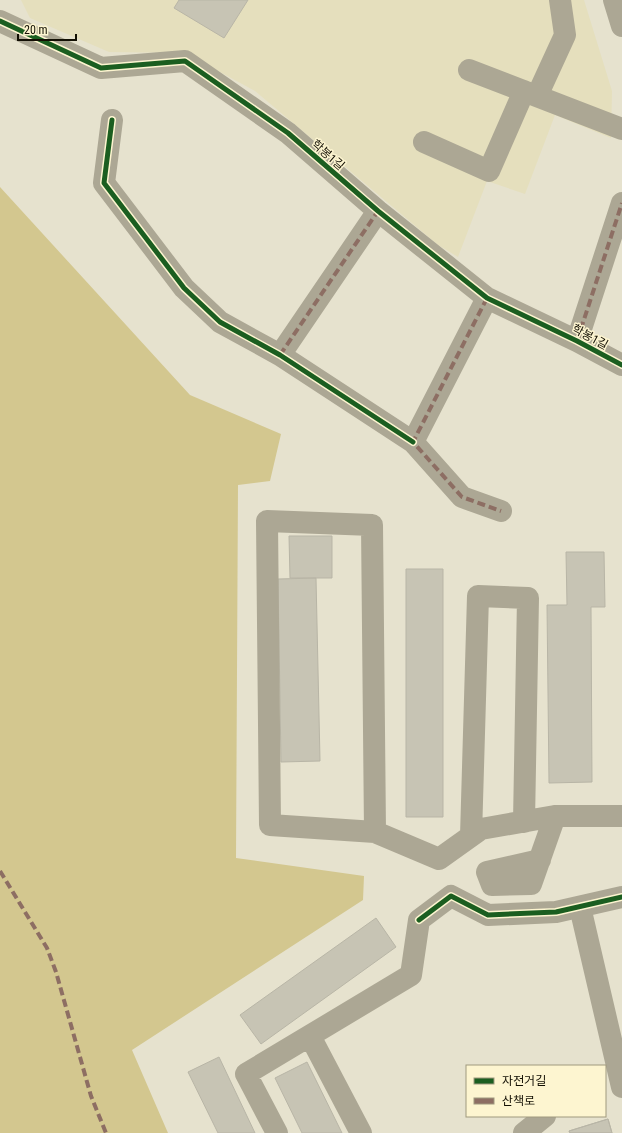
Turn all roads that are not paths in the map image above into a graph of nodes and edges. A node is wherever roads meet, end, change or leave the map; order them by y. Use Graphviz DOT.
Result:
graph roads {
  1 [pos="560,0"];
  2 [pos="614,0"];
  3 [pos="0,22"];
  4 [pos="622,26"];
  5 [pos="469,70"];
  6 [pos="530,93"];
  7 [pos="112,120"];
  8 [pos="622,129"];
  9 [pos="424,142"];
  10 [pos="622,203"];
  11 [pos="378,211"];
  12 [pos="487,298"];
  13 [pos="577,341"];
  14 [pos="280,355"];
  15 [pos="622,365"];
  16 [pos="413,442"];
  17 [pos="501,511"];
  18 [pos="555,816"];
  19 [pos="622,816"];
  20 [pos="524,822"];
  21 [pos="375,832"];
  22 [pos="471,836"];
  23 [pos="540,860"];
  24 [pos="622,897"];
  25 [pos="580,907"];
  26 [pos="310,1036"];
  27 [pos="622,1088"];
  28 [pos="606,1092"];
  29 [pos="545,1122"];
  30 [pos="277,1133"];
  31 [pos="361,1133"];
  32 [pos="524,1133"];
  1 -- 6 [label="street"];
  2 -- 4 [label="street"];
  3 -- 11 [label="street, 학봉1길"];
  5 -- 6 [label="street"];
  6 -- 8 [label="street"];
  6 -- 9 [label="street"];
  7 -- 14 [label="street"];
  10 -- 13 [label="street"];
  11 -- 12 [label="street, 학봉1길"];
  11 -- 14 [label="street"];
  12 -- 13 [label="street, 학봉1길"];
  12 -- 16 [label="street"];
  13 -- 15 [label="street, 학봉1길"];
  14 -- 16 [label="street"];
  16 -- 17 [label="street"];
  18 -- 19 [label="street"];
  18 -- 20 [label="street"];
  18 -- 23 [label="street"];
  20 -- 22 [label="street"];
  20 -- 22 [label="street"];
  21 -- 21 [label="street"];
  21 -- 22 [label="street"];
  24 -- 25 [label="street"];
  25 -- 26 [label="street"];
  25 -- 27 [label="street"];
  26 -- 30 [label="street"];
  26 -- 31 [label="street"];
  27 -- 28 [label="street"];
  29 -- 32 [label="street"];
}
